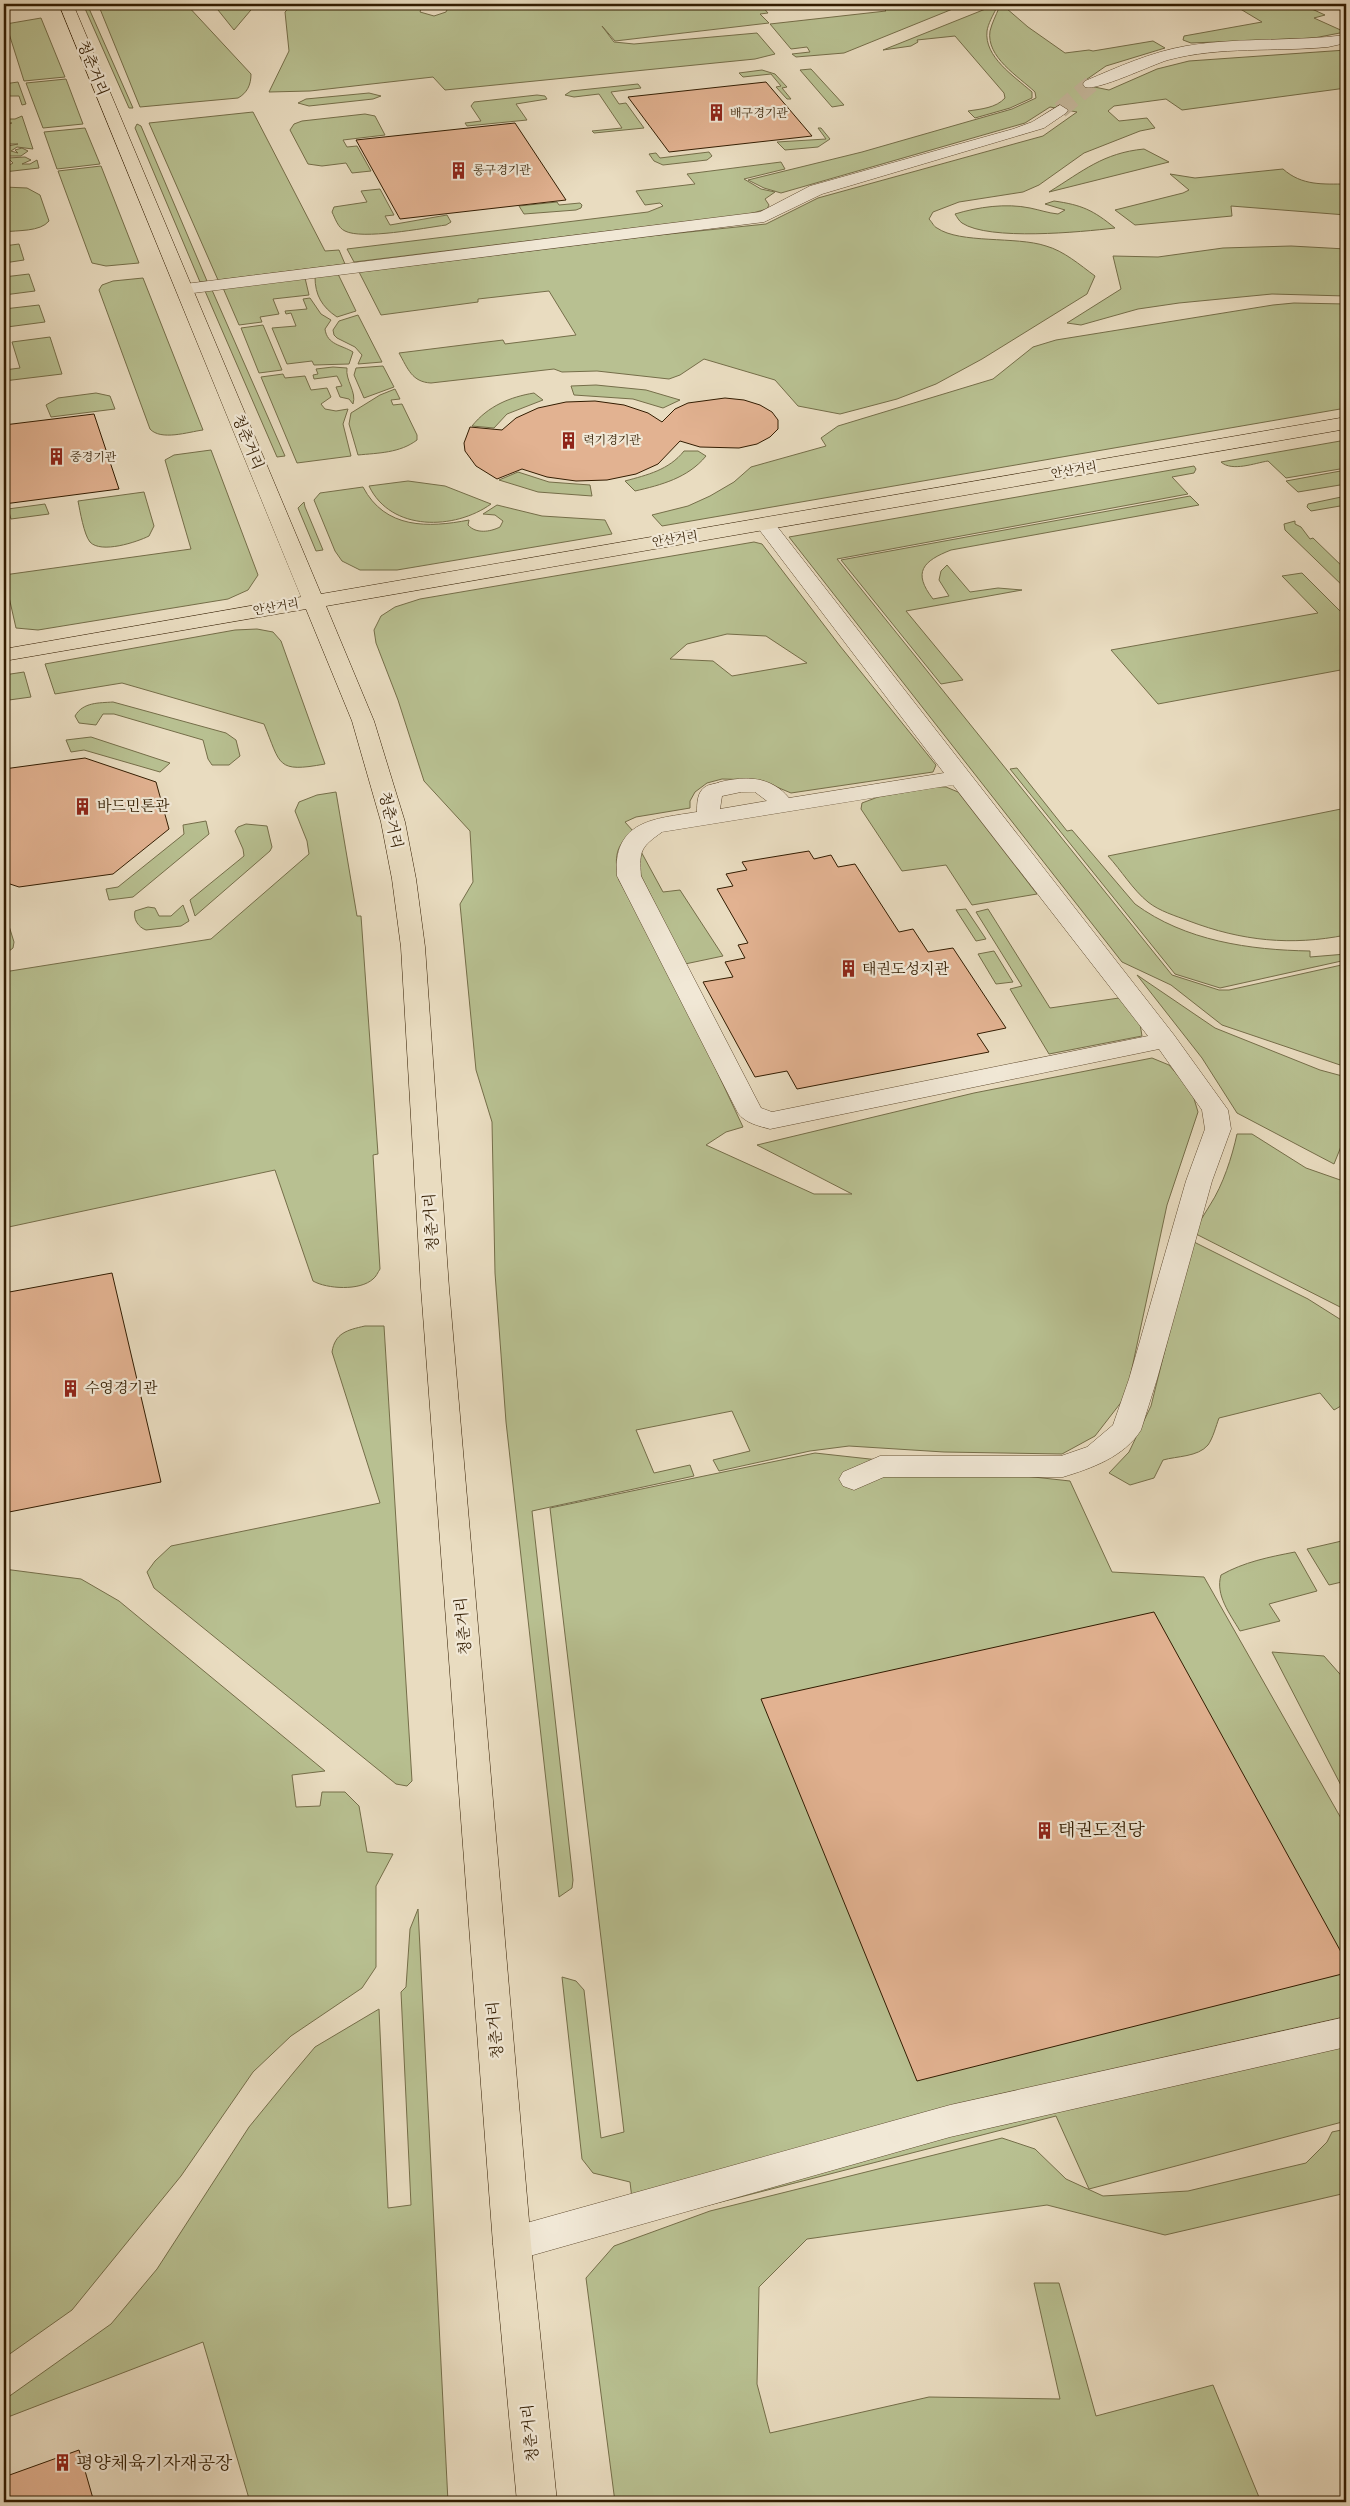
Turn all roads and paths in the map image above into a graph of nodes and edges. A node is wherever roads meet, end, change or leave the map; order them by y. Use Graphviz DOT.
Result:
graph roads {
  1 [pos="66,4"];
  2 [pos="1346,39"];
  3 [pos="1091,84"];
  4 [pos="1060,110"];
  5 [pos="185,289"];
  6 [pos="1346,423"];
  7 [pos="765,524"];
  8 [pos="314,601"];
  9 [pos="4,654"];
  10 [pos="959,777"];
  11 [pos="1165,1040"];
  12 [pos="854,1479"];
  13 [pos="1346,2032"];
  14 [pos="512,2244"];
  15 [pos="537,2502"];
  1 -- 5 [label="main road, 청춘거리"];
  2 -- 3 [label="street"];
  4 -- 5 [label="street"];
  5 -- 8 [label="main road, 청춘거리"];
  6 -- 7 [label="main road, 안산거리"];
  7 -- 8 [label="main road, 안산거리"];
  7 -- 10 [label="street"];
  8 -- 9 [label="main road, 안산거리"];
  8 -- 14 [label="main road, 청춘거리"];
  10 -- 11 [label="street"];
  10 -- 11 [label="street"];
  11 -- 12 [label="street"];
  13 -- 14 [label="street"];
  14 -- 15 [label="main road, 청춘거리"];
}
